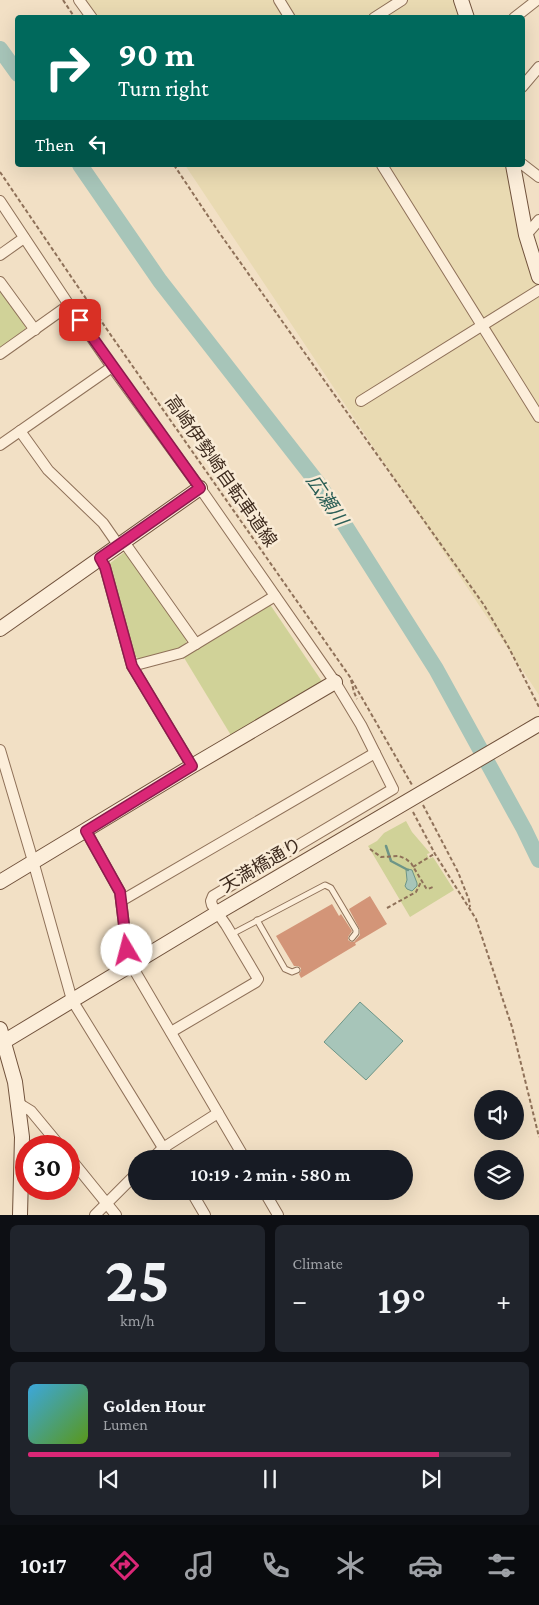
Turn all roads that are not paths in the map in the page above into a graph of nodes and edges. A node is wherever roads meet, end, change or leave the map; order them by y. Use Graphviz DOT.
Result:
graph roads {
  1 [pos="79,0"];
  2 [pos="279,0"];
  3 [pos="402,0"];
  4 [pos="460,0"];
  5 [pos="537,0"];
  6 [pos="90,15"];
  7 [pos="288,15"];
  8 [pos="379,15"];
  9 [pos="466,15"];
  10 [pos="518,15"];
  11 [pos="539,67"];
  12 [pos="525,83"];
  13 [pos="525,166"];
  14 [pos="383,167"];
  15 [pos="513,167"];
  16 [pos="539,177"];
  17 [pos="0,201"];
  18 [pos="539,220"];
  19 [pos="526,235"];
  20 [pos="24,238"];
  21 [pos="0,255"];
  22 [pos="539,276"];
  23 [pos="0,282"];
  24 [pos="539,290"];
  25 [pos="69,305"];
  26 [pos="482,326"];
  27 [pos="35,330"];
  28 [pos="0,354"];
  29 [pos="112,366"];
  30 [pos="362,401"];
  31 [pos="539,417"];
  32 [pos="20,431"];
  33 [pos="0,445"];
  34 [pos="200,488"];
  35 [pos="121,544"];
  36 [pos="100,558"];
  37 [pos="275,596"];
  38 [pos="0,629"];
  39 [pos="196,644"];
  40 [pos="132,666"];
  41 [pos="335,682"];
  42 [pos="539,724"];
  43 [pos="0,750"];
  44 [pos="374,753"];
  45 [pos="192,766"];
  46 [pos="2,767"];
  47 [pos="86,831"];
  48 [pos="33,861"];
  49 [pos="0,882"];
  50 [pos="121,901"];
  51 [pos="217,913"];
  52 [pos="257,920"];
  53 [pos="232,934"];
  54 [pos="352,938"];
  55 [pos="132,964"];
  56 [pos="297,970"];
  57 [pos="72,1000"];
  58 [pos="171,1032"];
  59 [pos="1,1038"];
  60 [pos="18,1103"];
  61 [pos="218,1113"];
  62 [pos="51,1135"];
  63 [pos="163,1148"];
  64 [pos="240,1150"];
  65 [pos="80,1172"];
  66 [pos="128,1182"];
  67 [pos="197,1200"];
  68 [pos="269,1200"];
  69 [pos="106,1204"];
  70 [pos="20,1215"];
  71 [pos="95,1215"];
  72 [pos="116,1215"];
  73 [pos="206,1215"];
  74 [pos="278,1215"];
  1 -- 6 [label="street"];
  2 -- 7 [label="street"];
  3 -- 8 [label="street"];
  4 -- 9 [label="street"];
  5 -- 10 [label="street"];
  11 -- 12 [label="street"];
  13 -- 16 [label="street"];
  14 -- 26 [label="street"];
  15 -- 19 [label="street"];
  17 -- 20 [label="street"];
  18 -- 19 [label="street"];
  19 -- 22 [label="street"];
  20 -- 21 [label="street"];
  20 -- 25 [label="street"];
  23 -- 27 [label="street"];
  24 -- 26 [label="street"];
  25 -- 27 [label="street"];
  25 -- 29 [label="street"];
  26 -- 30 [label="street"];
  26 -- 31 [label="street"];
  27 -- 28 [label="street"];
  29 -- 32 [label="street"];
  29 -- 34 [label="street"];
  32 -- 33 [label="street"];
  32 -- 35 [label="street"];
  34 -- 35 [label="street"];
  34 -- 37 [label="street"];
  35 -- 36 [label="street"];
  35 -- 39 [label="street"];
  36 -- 38 [label="street"];
  36 -- 40 [label="street"];
  37 -- 39 [label="street"];
  37 -- 41 [label="street"];
  39 -- 40 [label="street"];
  40 -- 45 [label="street"];
  41 -- 44 [label="street"];
  41 -- 45 [label="street"];
  42 -- 51 [label="street, 天満橋通り"];
  43 -- 46 [label="street"];
  44 -- 50 [label="street"];
  44 -- 51 [label="street"];
  45 -- 47 [label="street"];
  46 -- 48 [label="street"];
  47 -- 48 [label="street"];
  47 -- 50 [label="street"];
  48 -- 49 [label="street"];
  48 -- 57 [label="street"];
  50 -- 55 [label="street"];
  51 -- 53 [label="street"];
  51 -- 55 [label="street, 天満橋通り"];
  52 -- 53 [label="lane"];
  52 -- 54 [label="lane"];
  52 -- 56 [label="lane"];
  53 -- 58 [label="street"];
  55 -- 57 [label="street, 天満橋通り"];
  55 -- 58 [label="street"];
  57 -- 59 [label="street, 天満橋通り"];
  57 -- 63 [label="street"];
  58 -- 61 [label="street"];
  59 -- 60 [label="street"];
  60 -- 62 [label="street"];
  60 -- 70 [label="street"];
  61 -- 63 [label="street"];
  61 -- 64 [label="street"];
  65 -- 69 [label="street"];
  66 -- 69 [label="street"];
  67 -- 73 [label="street"];
  68 -- 74 [label="street"];
  69 -- 71 [label="street"];
  69 -- 72 [label="street"];
}
